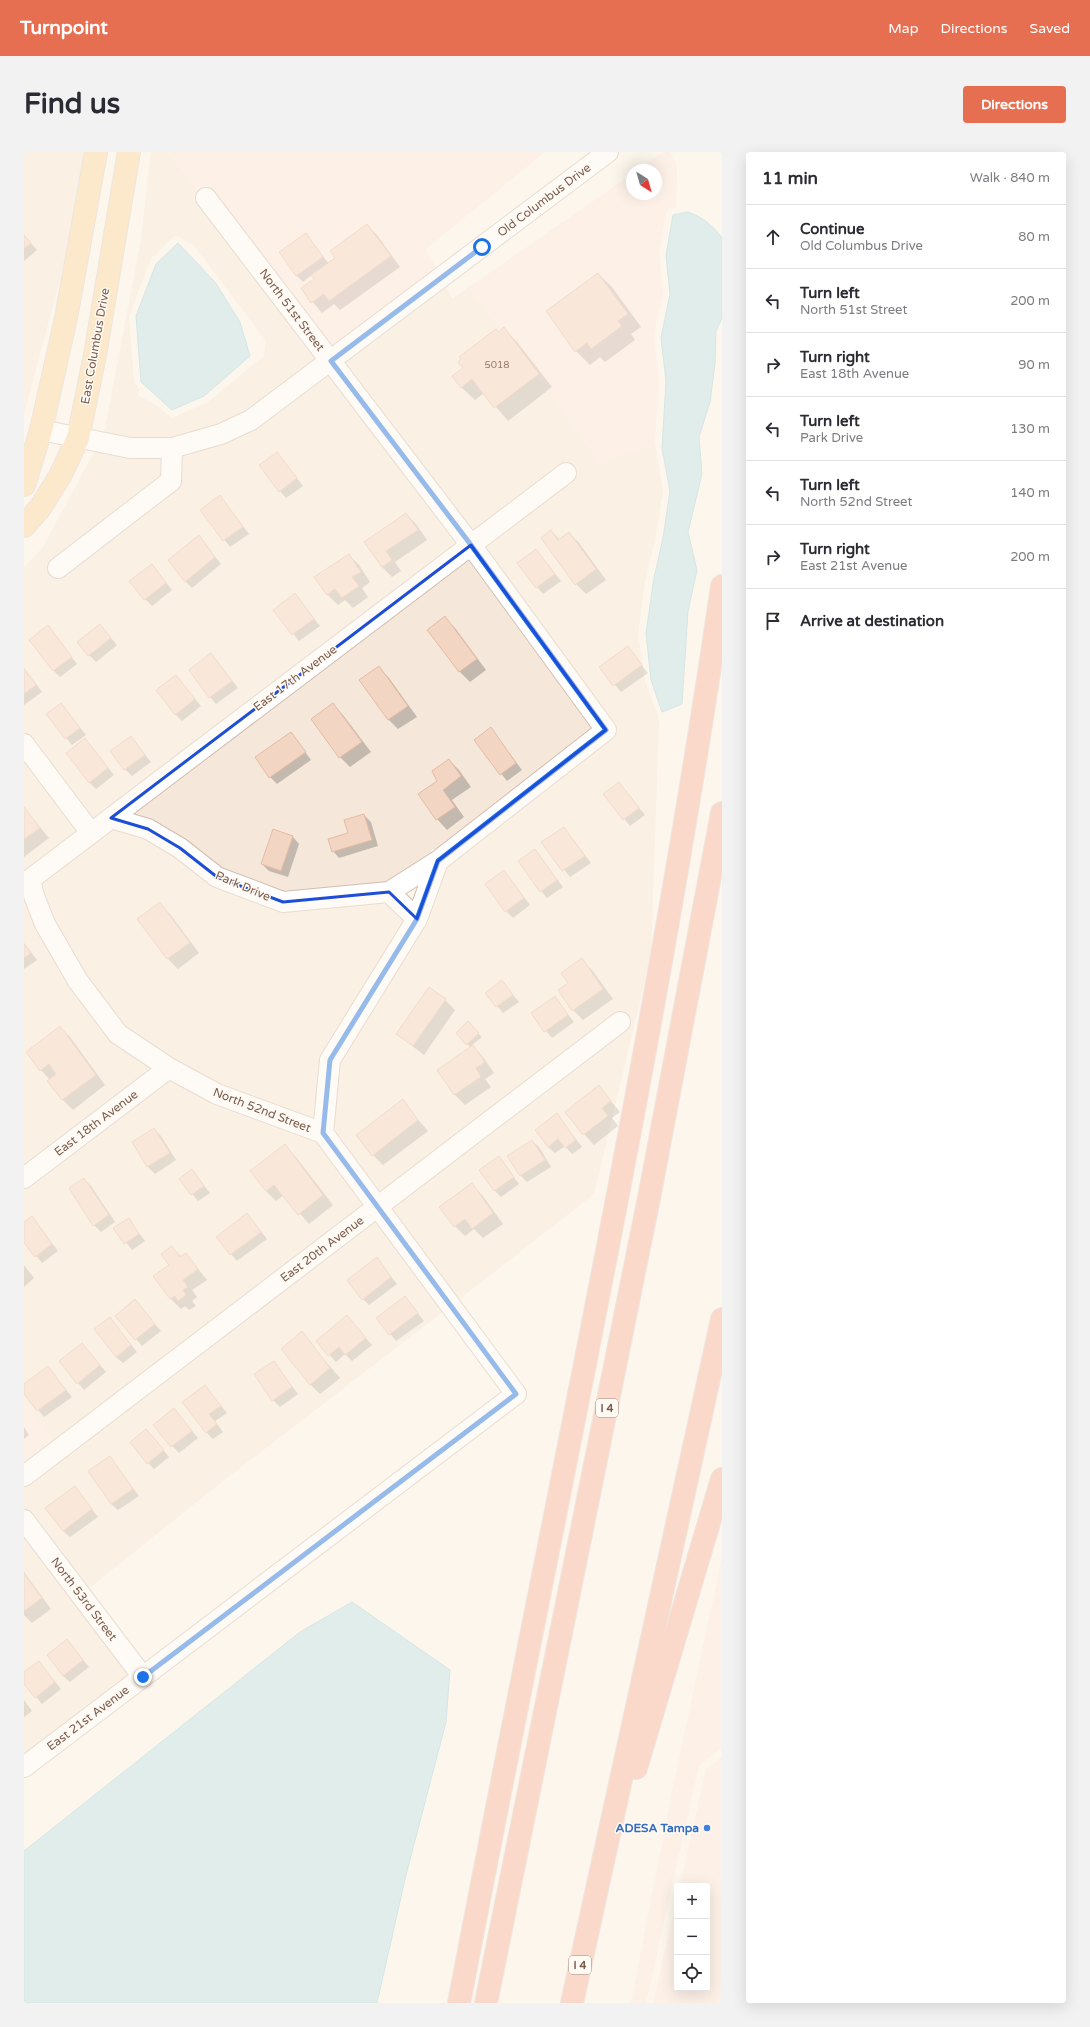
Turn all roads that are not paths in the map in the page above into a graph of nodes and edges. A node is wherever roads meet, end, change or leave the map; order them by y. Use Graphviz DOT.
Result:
graph roads {
  1 [pos="96,152"];
  2 [pos="129,152"];
  3 [pos="608,152"];
  4 [pos="206,198"];
  5 [pos="331,361"];
  6 [pos="41,430"];
  7 [pos="78,438"];
  8 [pos="172,448"];
  9 [pos="566,473"];
  10 [pos="24,485"];
  11 [pos="24,526"];
  12 [pos="471,545"];
  13 [pos="58,568"];
  14 [pos="722,586"];
  15 [pos="24,744"];
  16 [pos="722,813"];
  17 [pos="111,818"];
  18 [pos="91,833"];
  19 [pos="438,861"];
  20 [pos="27,882"];
  21 [pos="389,892"];
  22 [pos="417,919"];
  23 [pos="620,1022"];
  24 [pos="169,1068"];
  25 [pos="323,1133"];
  26 [pos="24,1178"];
  27 [pos="377,1207"];
  28 [pos="722,1319"];
  29 [pos="516,1394"];
  30 [pos="24,1476"];
  31 [pos="722,1479"];
  32 [pos="24,1520"];
  33 [pos="143,1677"];
  34 [pos="24,1767"];
  35 [pos="588,1926"];
  36 [pos="459,2003"];
  37 [pos="486,2003"];
  38 [pos="572,2003"];
  1 -- 6 [label="main road"];
  2 -- 7 [label="main road, East Columbus Drive"];
  3 -- 5 [label="street, Old Columbus Drive"];
  4 -- 5 [label="street, North 51st Street"];
  5 -- 8 [label="street, Old Columbus Drive"];
  5 -- 12 [label="street, North 51st Street"];
  6 -- 7 [label="street, Old Columbus Drive"];
  6 -- 10 [label="main road"];
  7 -- 8 [label="street, Old Columbus Drive"];
  7 -- 11 [label="main road, East Columbus Drive"];
  8 -- 13 [label="street"];
  9 -- 12 [label="street, East 17th Avenue"];
  12 -- 17 [label="street, East 17th Avenue"];
  12 -- 19 [label="street, North 51st Street"];
  14 -- 36 [label="highway"];
  15 -- 18 [label="street"];
  16 -- 37 [label="highway, I 4"];
  17 -- 18 [label="street, East 17th Avenue"];
  17 -- 21 [label="street, Park Drive"];
  18 -- 20 [label="street, East 17th Avenue"];
  19 -- 21 [label="street, Park Drive"];
  19 -- 22 [label="street"];
  20 -- 24 [label="street, North 52nd Street"];
  21 -- 22 [label="street"];
  22 -- 25 [label="street"];
  23 -- 27 [label="street, East 20th Avenue"];
  24 -- 25 [label="street, North 52nd Street"];
  24 -- 26 [label="street, East 18th Avenue"];
  25 -- 27 [label="street, North 52nd Street"];
  27 -- 29 [label="street, North 52nd Street"];
  27 -- 30 [label="street, East 20th Avenue"];
  28 -- 35 [label="highway, I 4"];
  29 -- 33 [label="street, East 21st Avenue"];
  31 -- 35 [label="highway"];
  32 -- 33 [label="street, North 53rd Street"];
  33 -- 34 [label="street, East 21st Avenue"];
  35 -- 38 [label="highway, I 4"];
}
